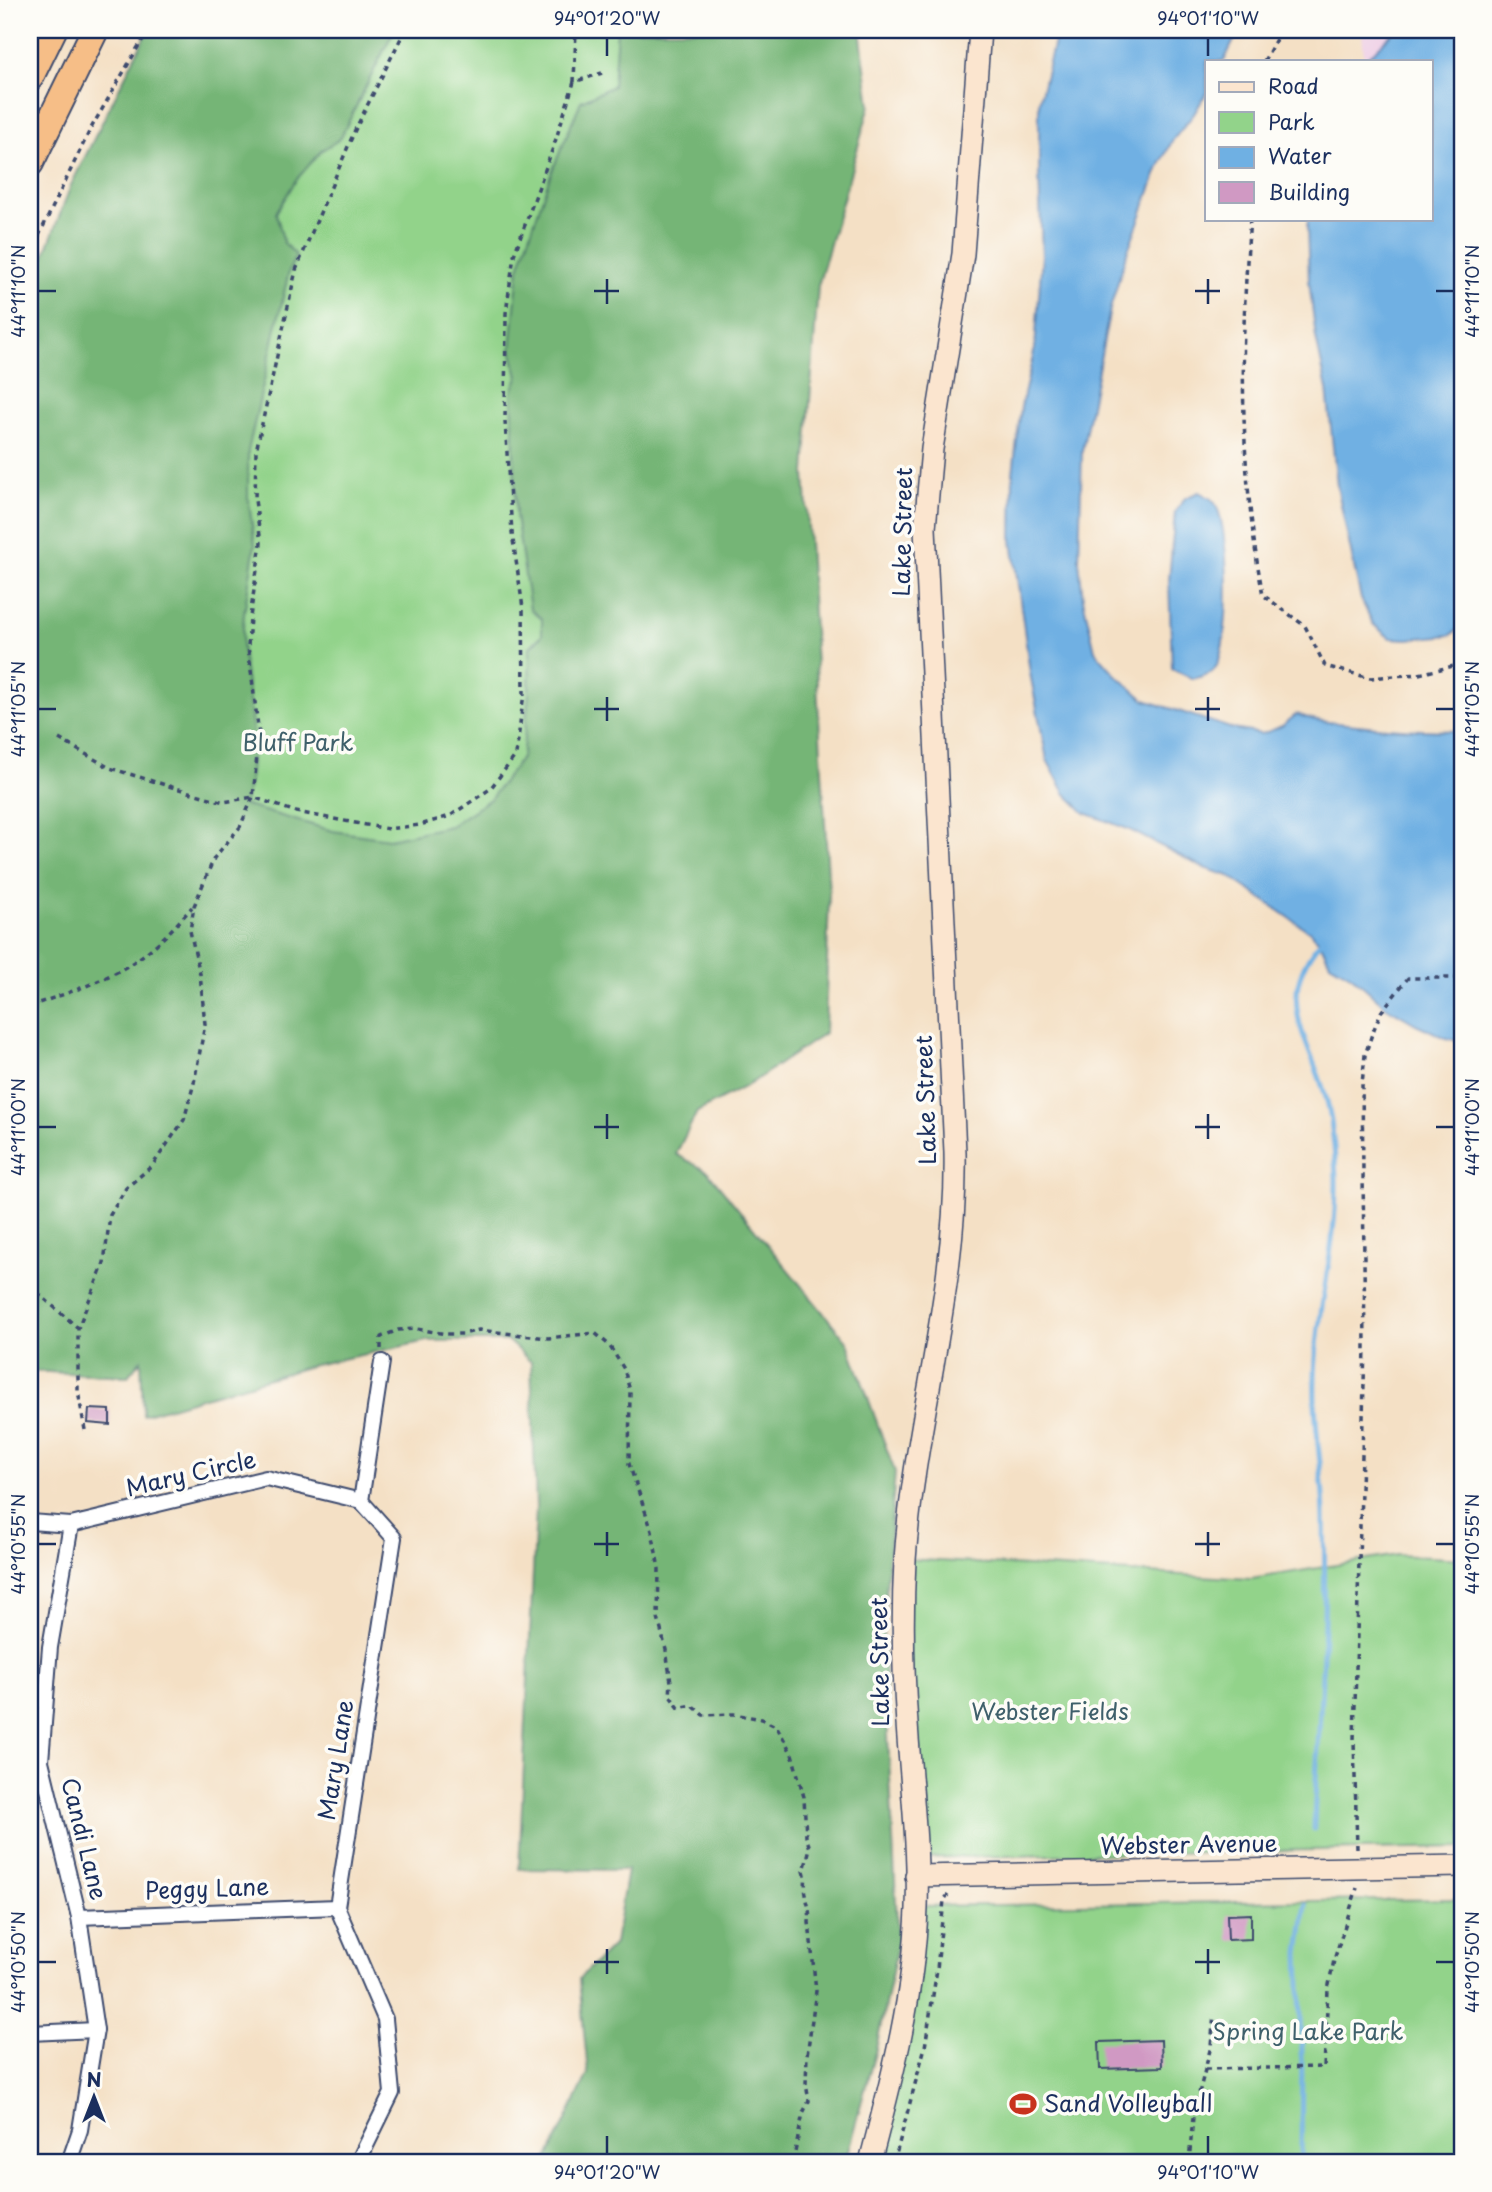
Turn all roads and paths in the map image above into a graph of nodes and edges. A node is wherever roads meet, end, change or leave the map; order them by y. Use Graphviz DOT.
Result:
graph roads {
  1 [pos="53,30"];
  2 [pos="96,30"];
  3 [pos="148,30"];
  4 [pos="405,30"];
  5 [pos="576,30"];
  6 [pos="980,30"];
  7 [pos="1281,30"];
  8 [pos="1266,60"];
  9 [pos="602,73"];
  10 [pos="30,77"];
  11 [pos="574,82"];
  12 [pos="30,163"];
  13 [pos="1250,220"];
  14 [pos="30,254"];
  15 [pos="1462,664"];
  16 [pos="59,740"];
  17 [pos="253,797"];
  18 [pos="194,906"];
  19 [pos="1462,978"];
  20 [pos="30,1006"];
  21 [pos="30,1286"];
  22 [pos="78,1328"];
  23 [pos="382,1362"];
  24 [pos="85,1430"];
  25 [pos="361,1501"];
  26 [pos="30,1522"];
  27 [pos="71,1525"];
  28 [pos="35,1761"];
  29 [pos="1462,1866"];
  30 [pos="1358,1868"];
  31 [pos="916,1876"];
  32 [pos="948,1893"];
  33 [pos="337,1907"];
  34 [pos="79,1917"];
  35 [pos="1214,2015"];
  36 [pos="96,2029"];
  37 [pos="30,2033"];
  38 [pos="1205,2069"];
  39 [pos="897,2161"];
  40 [pos="69,2162"];
  41 [pos="358,2162"];
  42 [pos="793,2162"];
  43 [pos="870,2162"];
  44 [pos="1189,2162"];
  1 -- 10 [label="highway"];
  2 -- 12 [label="highway"];
  3 -- 14 [label="path"];
  4 -- 17 [label="path"];
  5 -- 11 [label="path"];
  6 -- 31 [label="street, Lake Street"];
  7 -- 8 [label="path"];
  9 -- 11 [label="path"];
  11 -- 17 [label="path"];
  13 -- 15 [label="path"];
  16 -- 17 [label="path"];
  17 -- 18 [label="path"];
  18 -- 20 [label="path"];
  18 -- 22 [label="path"];
  19 -- 30 [label="path"];
  21 -- 22 [label="path"];
  22 -- 24 [label="path"];
  23 -- 25 [label="street"];
  23 -- 42 [label="path"];
  25 -- 27 [label="street, Mary Circle"];
  25 -- 33 [label="street, Mary Lane"];
  26 -- 27 [label="street, Mary Circle"];
  27 -- 28 [label="street, Candi Lane"];
  28 -- 34 [label="street, Candi Lane"];
  29 -- 30 [label="street, Webster Avenue"];
  30 -- 31 [label="street, Webster Avenue"];
  30 -- 38 [label="path"];
  31 -- 43 [label="street, Lake Street"];
  32 -- 39 [label="path"];
  33 -- 34 [label="street, Peggy Lane"];
  33 -- 41 [label="street"];
  34 -- 36 [label="street, Candi Lane"];
  35 -- 38 [label="path"];
  36 -- 37 [label="street"];
  36 -- 40 [label="street, Candi Lane"];
  38 -- 44 [label="path"];
}
